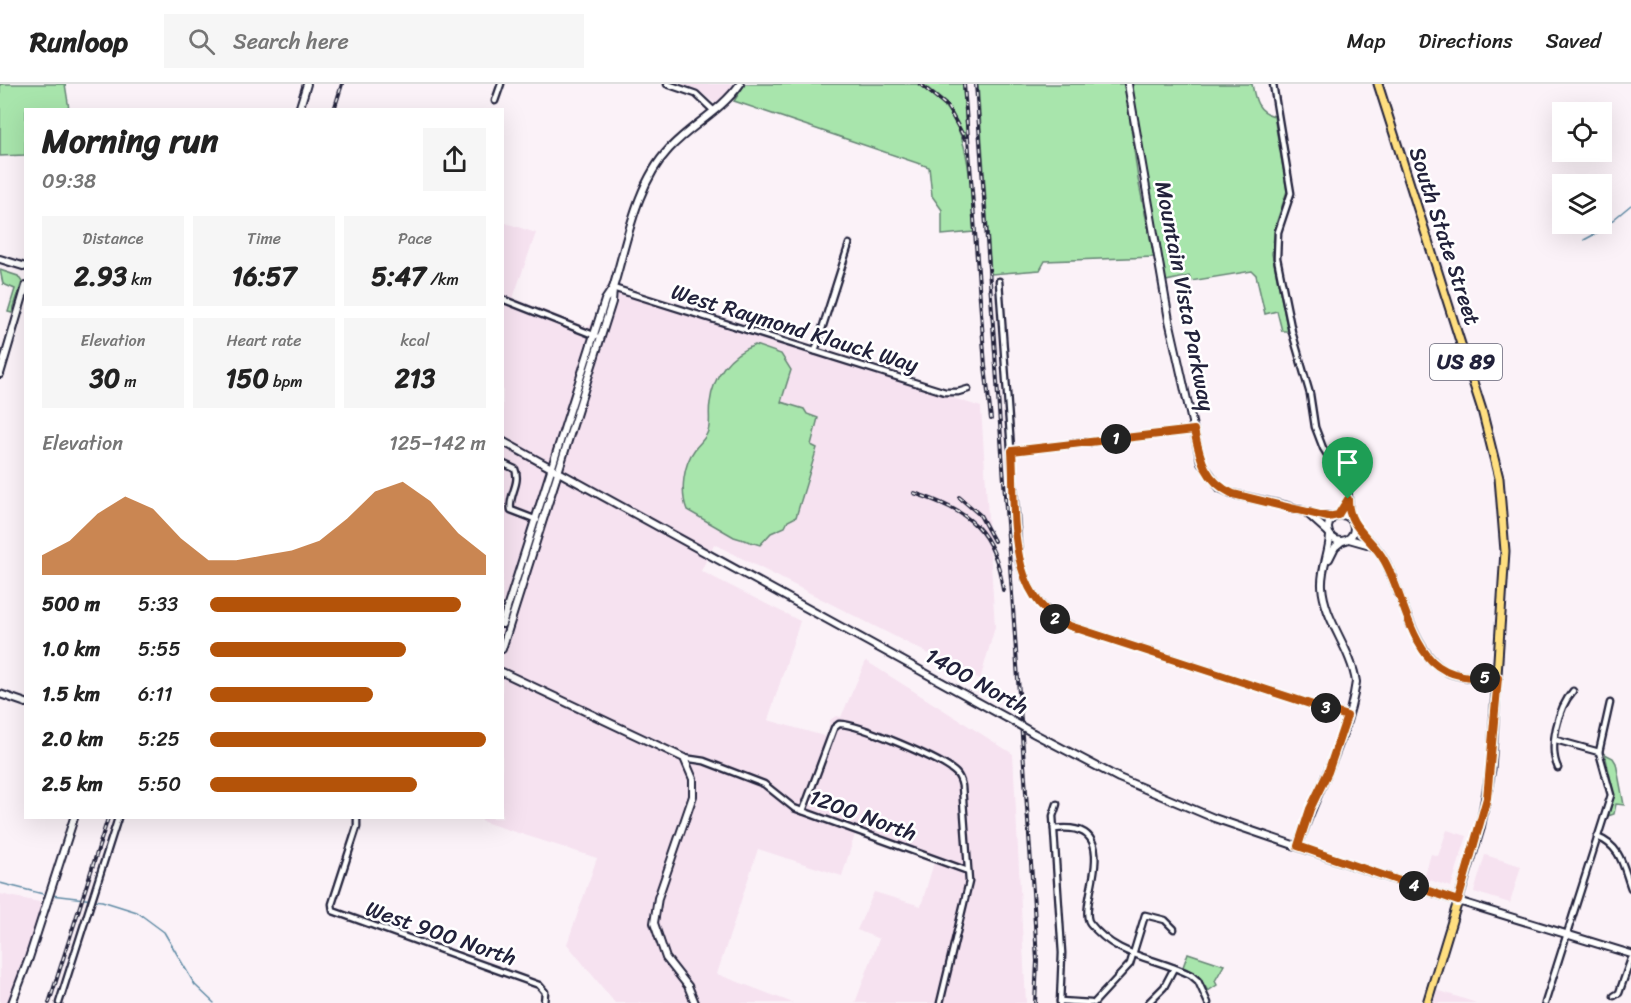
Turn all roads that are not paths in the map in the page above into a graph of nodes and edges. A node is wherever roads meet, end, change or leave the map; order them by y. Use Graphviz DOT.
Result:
graph roads {
  1 [pos="307,84"];
  2 [pos="501,84"];
  3 [pos="667,84"];
  4 [pos="740,84"];
  5 [pos="1128,84"];
  6 [pos="1273,84"];
  7 [pos="1378,84"];
  8 [pos="495,101"];
  9 [pos="300,108"];
  10 [pos="714,111"];
  11 [pos="849,244"];
  12 [pos="0,259"];
  13 [pos="24,266"];
  14 [pos="999,281"];
  15 [pos="613,288"];
  16 [pos="24,293"];
  17 [pos="504,300"];
  18 [pos="598,337"];
  19 [pos="815,351"];
  20 [pos="0,374"];
  21 [pos="968,389"];
  22 [pos="1194,430"];
  23 [pos="504,442"];
  24 [pos="1012,451"];
  25 [pos="504,464"];
  26 [pos="555,470"];
  27 [pos="1348,499"];
  28 [pos="1308,514"];
  29 [pos="1336,516"];
  30 [pos="1350,518"];
  31 [pos="539,521"];
  32 [pos="1355,527"];
  33 [pos="1329,534"];
  34 [pos="1349,539"];
  35 [pos="1341,542"];
  36 [pos="1374,546"];
  37 [pos="1325,565"];
  38 [pos="504,618"];
  39 [pos="504,642"];
  40 [pos="504,673"];
  41 [pos="1498,678"];
  42 [pos="1573,691"];
  43 [pos="0,694"];
  44 [pos="24,701"];
  45 [pos="1610,703"];
  46 [pos="1347,716"];
  47 [pos="1556,740"];
  48 [pos="1599,752"];
  49 [pos="684,758"];
  50 [pos="1558,768"];
  51 [pos="1057,804"];
  52 [pos="803,811"];
  53 [pos="74,819"];
  54 [pos="118,819"];
  55 [pos="357,819"];
  56 [pos="1054,829"];
  57 [pos="1597,837"];
  58 [pos="1298,846"];
  59 [pos="968,871"];
  60 [pos="1631,888"];
  61 [pos="1458,901"];
  62 [pos="1174,929"];
  63 [pos="1567,934"];
  64 [pos="1135,953"];
  65 [pos="1631,954"];
  66 [pos="1631,959"];
  67 [pos="1174,968"];
  68 [pos="1614,996"];
  69 [pos="1060,1002"];
  70 [pos="12,1003"];
  71 [pos="59,1003"];
  72 [pos="544,1003"];
  73 [pos="695,1003"];
  74 [pos="939,1003"];
  75 [pos="1092,1003"];
  76 [pos="1148,1003"];
  77 [pos="1208,1003"];
  78 [pos="1426,1003"];
  79 [pos="1545,1003"];
  1 -- 9 [label="street"];
  2 -- 8 [label="street"];
  3 -- 10 [label="street"];
  4 -- 10 [label="street"];
  5 -- 22 [label="street, Mountain Vista Parkway"];
  6 -- 27 [label="street"];
  7 -- 41 [label="main road, South State Street / US 89"];
  10 -- 15 [label="street"];
  11 -- 19 [label="street"];
  12 -- 13 [label="street"];
  14 -- 24 [label="street"];
  15 -- 18 [label="street"];
  15 -- 19 [label="street, West Raymond Klauck Way"];
  16 -- 20 [label="street"];
  17 -- 18 [label="street"];
  18 -- 26 [label="street"];
  19 -- 21 [label="street, West Raymond Klauck Way"];
  22 -- 24 [label="street"];
  22 -- 28 [label="street, Mountain Vista Parkway"];
  23 -- 26 [label="street, 1400 North"];
  24 -- 46 [label="street"];
  25 -- 31 [label="street"];
  26 -- 31 [label="street"];
  26 -- 58 [label="street, 1400 North, bridge"];
  27 -- 29 [label="street"];
  27 -- 30 [label="street"];
  28 -- 29 [label="street, Mountain Vista Parkway"];
  28 -- 33 [label="street, Mountain Vista Parkway"];
  29 -- 30 [label="street"];
  29 -- 33 [label="street"];
  30 -- 32 [label="street"];
  31 -- 38 [label="street"];
  31 -- 39 [label="street"];
  32 -- 34 [label="street"];
  32 -- 36 [label="street"];
  33 -- 35 [label="street"];
  33 -- 37 [label="street"];
  34 -- 35 [label="street"];
  34 -- 36 [label="street"];
  35 -- 37 [label="street"];
  36 -- 41 [label="street"];
  37 -- 46 [label="street"];
  40 -- 49 [label="street"];
  41 -- 61 [label="main road, US 89"];
  42 -- 47 [label="street"];
  43 -- 44 [label="street"];
  45 -- 48 [label="street"];
  46 -- 58 [label="street"];
  47 -- 48 [label="street"];
  47 -- 50 [label="street"];
  48 -- 57 [label="street"];
  49 -- 52 [label="street, 1200 North"];
  49 -- 73 [label="street"];
  51 -- 56 [label="street"];
  52 -- 59 [label="street, 1200 North"];
  52 -- 59 [label="street"];
  53 -- 70 [label="street"];
  54 -- 71 [label="street"];
  55 -- 72 [label="street, West 900 North"];
  56 -- 64 [label="street"];
  56 -- 69 [label="street"];
  57 -- 60 [label="street"];
  57 -- 63 [label="street"];
  58 -- 61 [label="street, 1400 North"];
  59 -- 74 [label="street"];
  61 -- 63 [label="street, 1400 North"];
  61 -- 78 [label="main road, US 89"];
  62 -- 64 [label="street"];
  63 -- 65 [label="street, 1400 North"];
  63 -- 79 [label="street"];
  64 -- 67 [label="street"];
  64 -- 75 [label="street"];
  66 -- 68 [label="street"];
  67 -- 76 [label="street"];
  67 -- 77 [label="street"];
  69 -- 75 [label="street"];
}
